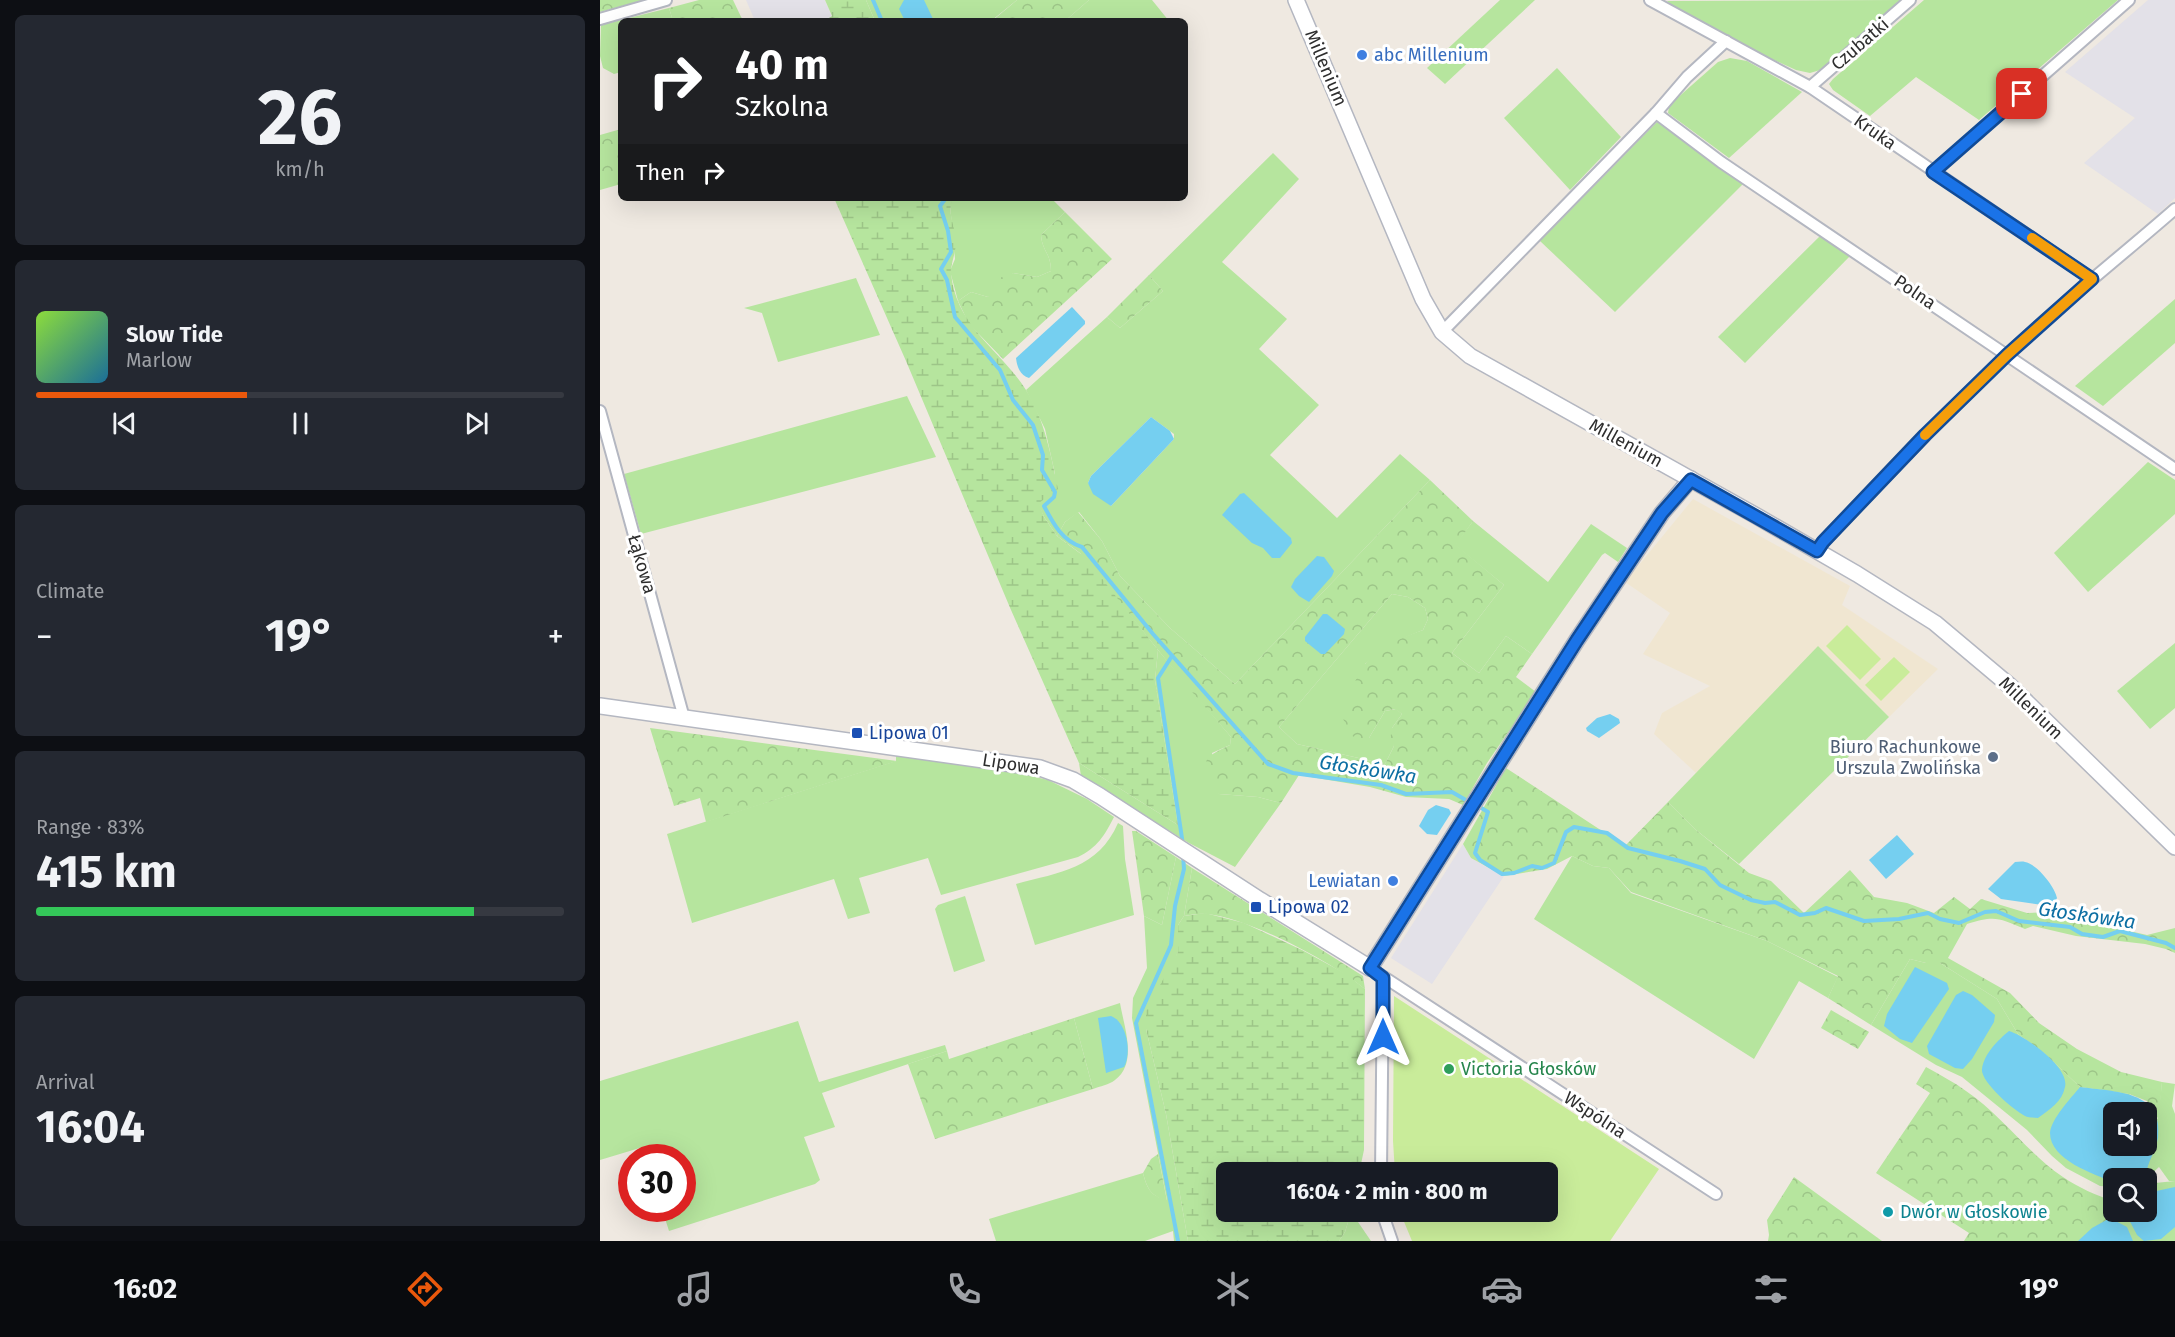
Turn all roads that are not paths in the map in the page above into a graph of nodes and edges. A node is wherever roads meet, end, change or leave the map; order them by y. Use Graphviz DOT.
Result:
graph roads {
  1 [pos="666,0"];
  2 [pos="1296,0"];
  3 [pos="1910,0"];
  4 [pos="2129,0"];
  5 [pos="1656,1"];
  6 [pos="600,19"];
  7 [pos="1726,41"];
  8 [pos="1810,87"];
  9 [pos="1656,113"];
  10 [pos="1933,172"];
  11 [pos="2175,208"];
  12 [pos="2092,279"];
  13 [pos="1442,332"];
  14 [pos="2007,355"];
  15 [pos="600,411"];
  16 [pos="2175,469"];
  17 [pos="1691,480"];
  18 [pos="1817,551"];
  19 [pos="600,706"];
  20 [pos="684,717"];
  21 [pos="2175,847"];
  22 [pos="1370,968"];
  23 [pos="1383,978"];
  24 [pos="1381,1162"];
  25 [pos="1716,1194"];
  26 [pos="1385,1222"];
  27 [pos="1392,1241"];
  1 -- 6 [label="street"];
  2 -- 13 [label="street, Millenium"];
  3 -- 8 [label="street, Czubatki"];
  4 -- 10 [label="street"];
  5 -- 7 [label="street, Kruka"];
  7 -- 8 [label="street, Kruka"];
  7 -- 9 [label="street"];
  8 -- 10 [label="street, Kruka"];
  9 -- 13 [label="street"];
  9 -- 14 [label="street, Polna"];
  10 -- 12 [label="street, Kruka"];
  11 -- 12 [label="street"];
  12 -- 14 [label="street"];
  13 -- 17 [label="street, Millenium"];
  14 -- 16 [label="street, Polna"];
  14 -- 18 [label="street"];
  15 -- 20 [label="street, Łąkowa"];
  17 -- 18 [label="street, Millenium"];
  17 -- 22 [label="street"];
  18 -- 21 [label="street, Millenium"];
  19 -- 20 [label="street, Lipowa"];
  20 -- 22 [label="street, Lipowa"];
  22 -- 23 [label="street, Wspólna"];
  23 -- 24 [label="street"];
  23 -- 25 [label="street, Wspólna"];
  26 -- 27 [label="street"];
}
